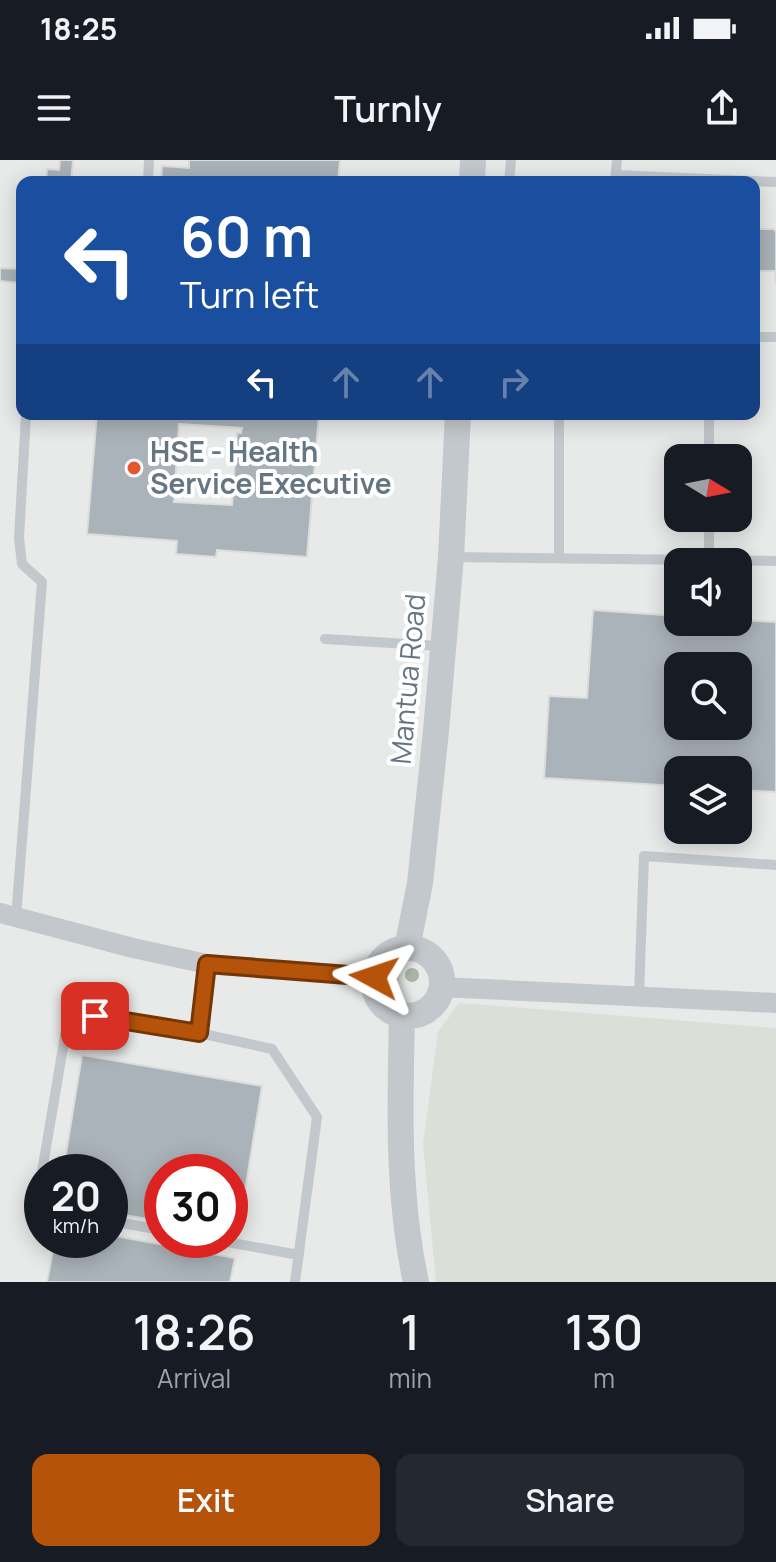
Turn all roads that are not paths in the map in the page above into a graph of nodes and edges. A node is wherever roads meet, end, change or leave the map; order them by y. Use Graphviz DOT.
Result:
graph roads {
  1 [pos="26,420"];
  2 [pos="458,420"];
  3 [pos="559,420"];
  4 [pos="709,420"];
  5 [pos="709,444"];
  6 [pos="451,557"];
  7 [pos="559,558"];
  8 [pos="664,559"];
  9 [pos="752,561"];
  10 [pos="776,561"];
  11 [pos="325,639"];
  12 [pos="443,646"];
  13 [pos="776,865"];
  14 [pos="8,915"];
  15 [pos="407,948"];
  16 [pos="207,964"];
  17 [pos="374,977"];
  18 [pos="441,987"];
  19 [pos="639,995"];
  20 [pos="776,1003"];
  21 [pos="402,1016"];
  22 [pos="199,1033"];
  23 [pos="45,1154"];
  24 [pos="248,1246"];
  25 [pos="299,1255"];
  26 [pos="295,1282"];
  27 [pos="416,1282"];
  1 -- 14 [label="lane"];
  2 -- 6 [label="street, Mantua Road"];
  3 -- 7 [label="lane"];
  4 -- 5 [label="lane"];
  6 -- 7 [label="lane"];
  6 -- 12 [label="street, Mantua Road"];
  7 -- 8 [label="lane"];
  9 -- 10 [label="lane"];
  11 -- 12 [label="lane"];
  12 -- 15 [label="street, Mantua Road"];
  13 -- 19 [label="lane"];
  14 -- 16 [label="street"];
  15 -- 17 [label="street"];
  15 -- 18 [label="street"];
  16 -- 17 [label="street"];
  16 -- 22 [label="lane"];
  17 -- 21 [label="street"];
  18 -- 19 [label="street"];
  18 -- 21 [label="street"];
  19 -- 20 [label="street"];
  21 -- 27 [label="street"];
  22 -- 23 [label="lane"];
  22 -- 25 [label="lane"];
  24 -- 25 [label="lane"];
  25 -- 26 [label="lane"];
}
